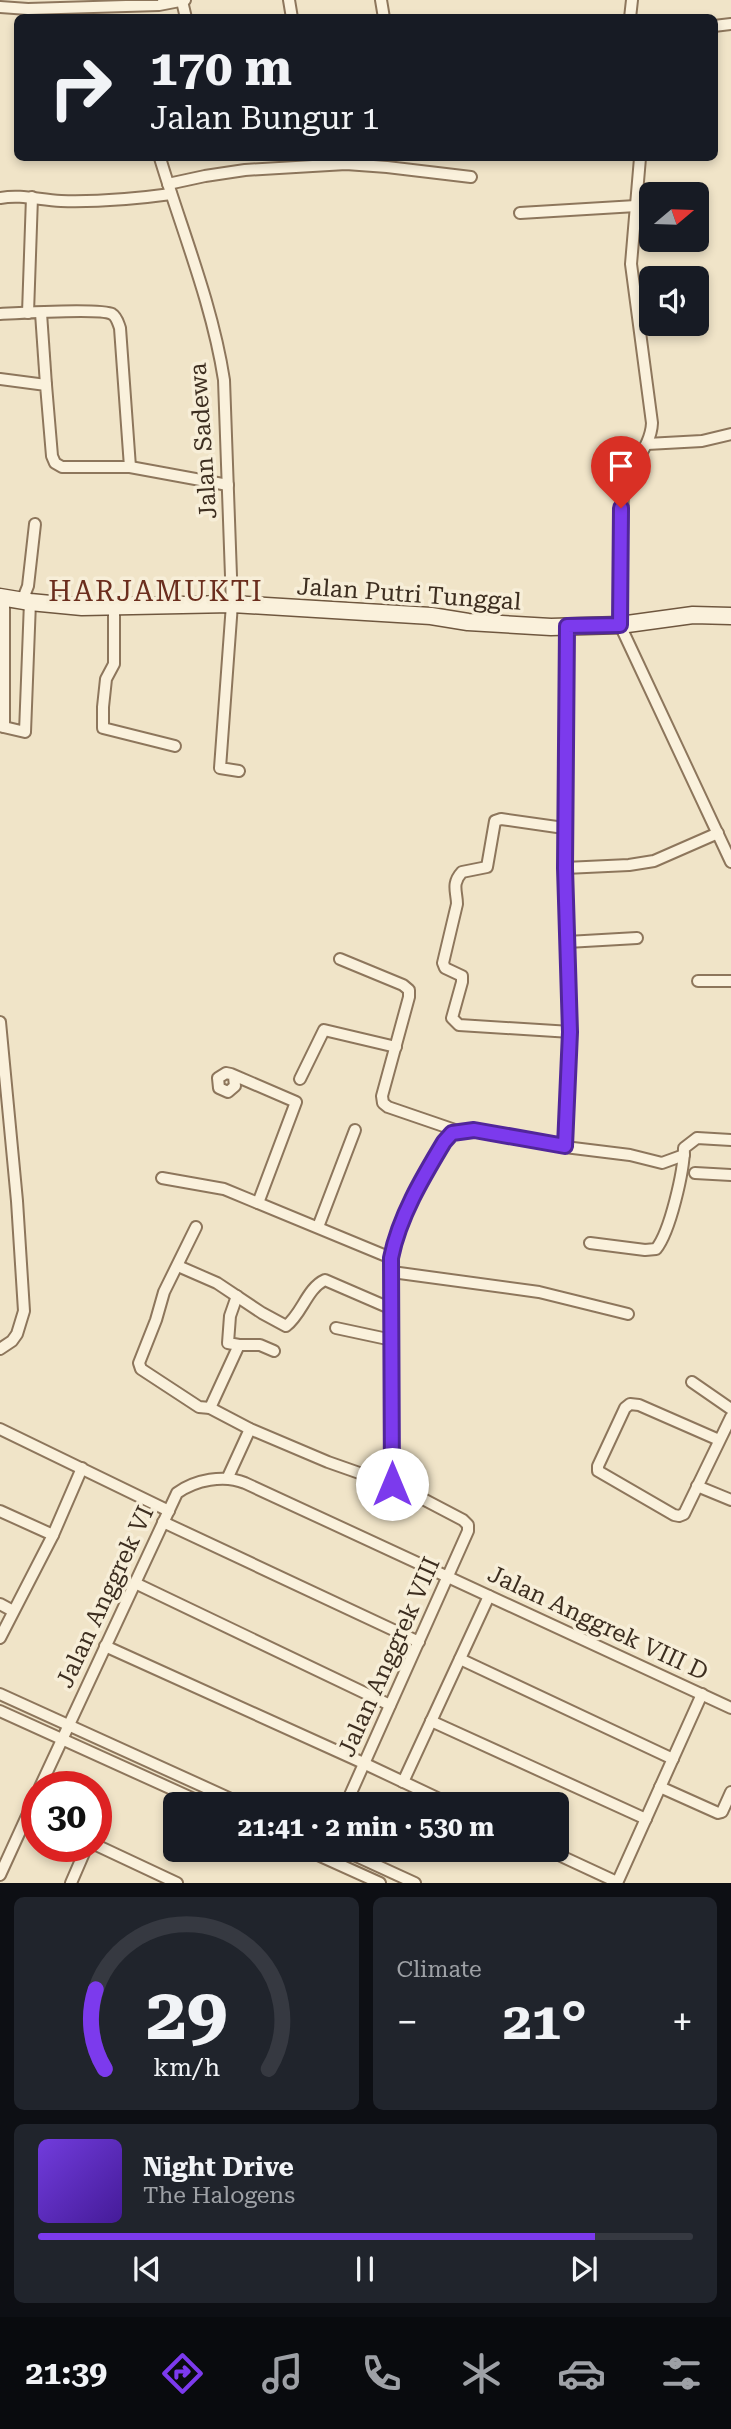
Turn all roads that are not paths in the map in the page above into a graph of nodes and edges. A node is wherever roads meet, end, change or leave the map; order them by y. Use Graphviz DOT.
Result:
graph roads {
  1 [pos="183,1"];
  2 [pos="0,7"];
  3 [pos="118,12"];
  4 [pos="161,161"];
  5 [pos="640,161"];
  6 [pos="404,163"];
  7 [pos="471,177"];
  8 [pos="170,189"];
  9 [pos="32,197"];
  10 [pos="0,198"];
  11 [pos="636,206"];
  12 [pos="520,214"];
  13 [pos="28,313"];
  14 [pos="41,313"];
  15 [pos="0,314"];
  16 [pos="0,379"];
  17 [pos="46,385"];
  18 [pos="731,434"];
  19 [pos="648,444"];
  20 [pos="130,467"];
  21 [pos="228,485"];
  22 [pos="35,524"];
  23 [pos="2,597"];
  24 [pos="26,601"];
  25 [pos="232,604"];
  26 [pos="114,606"];
  27 [pos="731,616"];
  28 [pos="620,625"];
  29 [pos="567,626"];
  30 [pos="2,727"];
  31 [pos="175,746"];
  32 [pos="239,771"];
  33 [pos="564,828"];
  34 [pos="718,832"];
  35 [pos="731,862"];
  36 [pos="565,868"];
  37 [pos="637,941"];
  38 [pos="567,945"];
  39 [pos="340,959"];
  40 [pos="698,981"];
  41 [pos="731,981"];
  42 [pos="0,1022"];
  43 [pos="570,1032"];
  44 [pos="396,1047"];
  45 [pos="234,1077"];
  46 [pos="300,1079"];
  47 [pos="355,1130"];
  48 [pos="458,1131"];
  49 [pos="731,1140"];
  50 [pos="565,1146"];
  51 [pos="684,1154"];
  52 [pos="695,1172"];
  53 [pos="731,1175"];
  54 [pos="162,1178"];
  55 [pos="258,1203"];
  56 [pos="196,1227"];
  57 [pos="318,1227"];
  58 [pos="590,1243"];
  59 [pos="391,1258"];
  60 [pos="178,1266"];
  61 [pos="392,1272"];
  62 [pos="237,1296"];
  63 [pos="392,1309"];
  64 [pos="628,1314"];
  65 [pos="336,1328"];
  66 [pos="392,1340"];
  67 [pos="239,1345"];
  68 [pos="0,1349"];
  69 [pos="274,1351"];
  70 [pos="692,1382"];
  71 [pos="210,1408"];
  72 [pos="731,1409"];
  73 [pos="731,1417"];
  74 [pos="0,1429"];
  75 [pos="250,1429"];
  76 [pos="719,1440"];
  77 [pos="82,1468"];
  78 [pos="228,1477"];
  79 [pos="392,1484"];
  80 [pos="697,1486"];
  81 [pos="731,1500"];
  82 [pos="0,1511"];
  83 [pos="169,1511"];
  84 [pos="163,1522"];
  85 [pos="53,1535"];
  86 [pos="448,1577"];
  87 [pos="135,1583"];
  88 [pos="489,1596"];
  89 [pos="0,1604"];
  90 [pos="13,1611"];
  91 [pos="0,1638"];
  92 [pos="419,1642"];
  93 [pos="105,1646"];
  94 [pos="460,1659"];
  95 [pos="0,1694"];
  96 [pos="702,1694"];
  97 [pos="390,1705"];
  98 [pos="731,1708"];
  99 [pos="0,1711"];
  100 [pos="431,1721"];
  101 [pos="67,1726"];
  102 [pos="61,1740"];
  103 [pos="673,1759"];
  104 [pos="364,1763"];
  105 [pos="47,1771"];
  106 [pos="403,1782"];
  107 [pos="660,1787"];
  108 [pos="178,1792"];
  109 [pos="215,1792"];
  110 [pos="351,1792"];
  111 [pos="424,1792"];
  112 [pos="731,1792"];
  113 [pos="646,1819"];
  114 [pos="21,1837"];
  115 [pos="112,1853"];
  116 [pos="569,1860"];
  117 [pos="80,1862"];
  118 [pos="340,1862"];
  119 [pos="370,1862"];
  120 [pos="385,1869"];
  121 [pos="0,1875"];
  122 [pos="71,1883"];
  123 [pos="177,1883"];
  124 [pos="379,1883"];
  125 [pos="415,1883"];
  126 [pos="617,1883"];
  1 -- 3 [label="street"];
  2 -- 3 [label="street"];
  4 -- 8 [label="street, Jalan Sadewa"];
  5 -- 11 [label="street"];
  6 -- 7 [label="street"];
  6 -- 8 [label="street"];
  8 -- 9 [label="street"];
  8 -- 21 [label="street, Jalan Sadewa"];
  9 -- 10 [label="street"];
  9 -- 13 [label="street"];
  11 -- 12 [label="street"];
  11 -- 19 [label="street"];
  13 -- 14 [label="street"];
  13 -- 15 [label="street"];
  14 -- 17 [label="street"];
  14 -- 20 [label="street"];
  16 -- 17 [label="street"];
  17 -- 20 [label="street"];
  18 -- 19 [label="street"];
  19 -- 28 [label="street"];
  20 -- 21 [label="street"];
  21 -- 25 [label="street, Jalan Sadewa"];
  22 -- 24 [label="street"];
  23 -- 24 [label="street, Jalan Putri Tunggal"];
  23 -- 30 [label="street"];
  24 -- 26 [label="street, Jalan Putri Tunggal"];
  24 -- 30 [label="street"];
  25 -- 26 [label="street, Jalan Putri Tunggal"];
  25 -- 29 [label="street, Jalan Putri Tunggal"];
  25 -- 32 [label="street, Jalan Sadewa"];
  26 -- 31 [label="street"];
  27 -- 28 [label="street, Jalan Putri Tunggal"];
  28 -- 29 [label="street, Jalan Putri Tunggal"];
  28 -- 34 [label="street"];
  29 -- 33 [label="street"];
  33 -- 36 [label="street"];
  33 -- 43 [label="street"];
  34 -- 35 [label="street"];
  34 -- 36 [label="street"];
  36 -- 38 [label="street"];
  37 -- 38 [label="street"];
  38 -- 43 [label="street"];
  39 -- 44 [label="street"];
  40 -- 41 [label="street"];
  42 -- 68 [label="street"];
  43 -- 50 [label="street"];
  44 -- 46 [label="street"];
  44 -- 48 [label="street"];
  45 -- 55 [label="street"];
  47 -- 57 [label="street"];
  48 -- 50 [label="street"];
  48 -- 59 [label="street"];
  49 -- 51 [label="street"];
  50 -- 51 [label="street"];
  51 -- 58 [label="street"];
  52 -- 53 [label="street"];
  54 -- 55 [label="street"];
  55 -- 57 [label="street"];
  56 -- 60 [label="street"];
  57 -- 59 [label="street"];
  59 -- 61 [label="street"];
  60 -- 62 [label="street"];
  60 -- 71 [label="street"];
  61 -- 63 [label="street"];
  61 -- 64 [label="street"];
  62 -- 63 [label="street"];
  62 -- 67 [label="street"];
  63 -- 66 [label="street"];
  65 -- 66 [label="street"];
  66 -- 79 [label="street"];
  67 -- 69 [label="street"];
  67 -- 71 [label="street"];
  70 -- 72 [label="street"];
  71 -- 75 [label="street"];
  73 -- 76 [label="street"];
  74 -- 77 [label="street"];
  75 -- 78 [label="street"];
  75 -- 79 [label="street"];
  76 -- 80 [label="street"];
  76 -- 80 [label="street"];
  77 -- 83 [label="street"];
  77 -- 85 [label="street"];
  78 -- 83 [label="street, Jalan Anggrek VI"];
  78 -- 86 [label="street, Jalan Anggrek VIII D"];
  79 -- 86 [label="street, Jalan Anggrek VIII"];
  80 -- 81 [label="street"];
  82 -- 85 [label="street"];
  83 -- 84 [label="street, Jalan Anggrek VI"];
  84 -- 87 [label="street, Jalan Anggrek VI"];
  84 -- 92 [label="street"];
  85 -- 90 [label="street"];
  86 -- 88 [label="street, Jalan Anggrek VIII D"];
  86 -- 92 [label="street, Jalan Anggrek VIII"];
  87 -- 93 [label="street, Jalan Anggrek VI"];
  87 -- 97 [label="street"];
  88 -- 94 [label="street"];
  88 -- 96 [label="street, Jalan Anggrek VIII D"];
  89 -- 90 [label="street"];
  90 -- 91 [label="street"];
  92 -- 97 [label="street, Jalan Anggrek VIII"];
  93 -- 101 [label="street, Jalan Anggrek VI"];
  93 -- 104 [label="street"];
  94 -- 100 [label="street"];
  94 -- 103 [label="street"];
  95 -- 101 [label="street"];
  96 -- 98 [label="street, Jalan Anggrek VIII D"];
  96 -- 103 [label="street"];
  97 -- 104 [label="street, Jalan Anggrek VIII"];
  99 -- 102 [label="street"];
  100 -- 106 [label="street"];
  100 -- 113 [label="street"];
  101 -- 102 [label="street, Jalan Anggrek VI"];
  101 -- 109 [label="street"];
  102 -- 105 [label="street, Jalan Anggrek VI"];
  102 -- 108 [label="street"];
  103 -- 107 [label="street"];
  104 -- 106 [label="street"];
  104 -- 110 [label="street, Jalan Anggrek VIII"];
  106 -- 111 [label="street"];
  107 -- 112 [label="street"];
  107 -- 113 [label="street"];
  113 -- 126 [label="street"];
  114 -- 121 [label="street"];
  115 -- 123 [label="street"];
  116 -- 126 [label="street"];
  117 -- 122 [label="street"];
  118 -- 124 [label="street"];
  119 -- 120 [label="street"];
  120 -- 124 [label="street"];
  120 -- 125 [label="street"];
}
